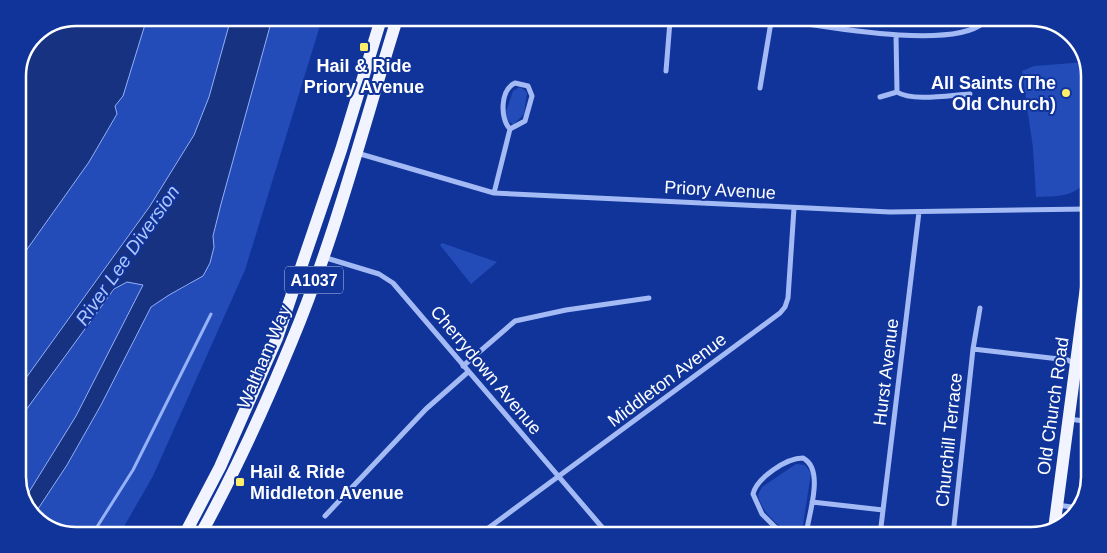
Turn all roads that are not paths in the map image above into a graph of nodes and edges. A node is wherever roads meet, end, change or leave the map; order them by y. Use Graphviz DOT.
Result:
graph roads {
  1 [pos="379,26"];
  2 [pos="391,26"];
  3 [pos="670,26"];
  4 [pos="770,26"];
  5 [pos="820,26"];
  6 [pos="976,26"];
  7 [pos="896,35"];
  8 [pos="666,71"];
  9 [pos="760,88"];
  10 [pos="897,92"];
  11 [pos="970,94"];
  12 [pos="880,97"];
  13 [pos="351,118"];
  14 [pos="366,122"];
  15 [pos="510,130"];
  16 [pos="356,153"];
  17 [pos="332,177"];
  18 [pos="348,182"];
  19 [pos="494,193"];
  20 [pos="794,208"];
  21 [pos="1081,209"];
  22 [pos="919,212"];
  23 [pos="317,220"];
  24 [pos="333,225"];
  25 [pos="322,257"];
  26 [pos="299,277"];
  27 [pos="314,281"];
  28 [pos="649,298"];
  29 [pos="980,308"];
  30 [pos="1081,347"];
  31 [pos="973,348"];
  32 [pos="1075,364"];
  33 [pos="463,366"];
  34 [pos="468,372"];
  35 [pos="1068,419"];
  36 [pos="1081,421"];
  37 [pos="234,436"];
  38 [pos="247,442"];
  39 [pos="559,477"];
  40 [pos="812,502"];
  41 [pos="1057,505"];
  42 [pos="1071,507"];
  43 [pos="883,510"];
  44 [pos="325,516"];
  45 [pos="1055,520"];
  46 [pos="188,527"];
  47 [pos="204,527"];
  48 [pos="490,527"];
  49 [pos="602,527"];
  50 [pos="775,527"];
  51 [pos="807,527"];
  52 [pos="881,527"];
  53 [pos="953,527"];
  1 -- 13 [label="main road, Waltham Way / A1037"];
  2 -- 14 [label="main road, Waltham Way / A1037"];
  3 -- 8 [label="street"];
  4 -- 9 [label="street"];
  5 -- 7 [label="street"];
  6 -- 7 [label="street"];
  7 -- 10 [label="street"];
  10 -- 11 [label="street"];
  10 -- 12 [label="street"];
  13 -- 14 [label="main road"];
  13 -- 17 [label="main road, Waltham Way / A1037"];
  14 -- 16 [label="main road, Waltham Way / A1037"];
  15 -- 15 [label="street"];
  15 -- 19 [label="street"];
  16 -- 18 [label="main road, Waltham Way / A1037"];
  16 -- 19 [label="street, Priory Avenue"];
  17 -- 18 [label="main road"];
  17 -- 23 [label="main road, Waltham Way / A1037"];
  18 -- 24 [label="main road, Waltham Way / A1037"];
  19 -- 20 [label="street, Priory Avenue"];
  20 -- 22 [label="street, Priory Avenue"];
  20 -- 39 [label="street, Middleton Avenue"];
  21 -- 22 [label="street, Priory Avenue"];
  22 -- 43 [label="street, Hurst Avenue"];
  23 -- 24 [label="main road"];
  23 -- 26 [label="main road, Waltham Way / A1037"];
  24 -- 25 [label="main road, Waltham Way / A1037"];
  25 -- 27 [label="main road, Waltham Way / A1037"];
  25 -- 33 [label="street, Cherrydown Avenue"];
  26 -- 27 [label="main road, A1037"];
  26 -- 37 [label="main road, Waltham Way / A1037"];
  27 -- 38 [label="main road, Waltham Way / A1037"];
  28 -- 33 [label="street"];
  29 -- 31 [label="street, Churchill Terrace"];
  30 -- 32 [label="main road, Old Church Road"];
  31 -- 32 [label="street"];
  31 -- 53 [label="street, Churchill Terrace"];
  32 -- 35 [label="main road, Old Church Road"];
  33 -- 34 [label="street, Cherrydown Avenue"];
  34 -- 39 [label="street, Cherrydown Avenue"];
  34 -- 44 [label="street"];
  35 -- 36 [label="street"];
  35 -- 41 [label="main road, Old Church Road"];
  37 -- 38 [label="main road"];
  37 -- 46 [label="main road, Waltham Way / A1037"];
  38 -- 47 [label="main road, Waltham Way / A1037"];
  39 -- 48 [label="street, Middleton Avenue"];
  39 -- 49 [label="street, Cherrydown Avenue"];
  40 -- 43 [label="street"];
  40 -- 50 [label="street"];
  40 -- 51 [label="street"];
  41 -- 42 [label="street"];
  41 -- 45 [label="main road, Old Church Road"];
  43 -- 52 [label="street, Hurst Avenue"];
}
